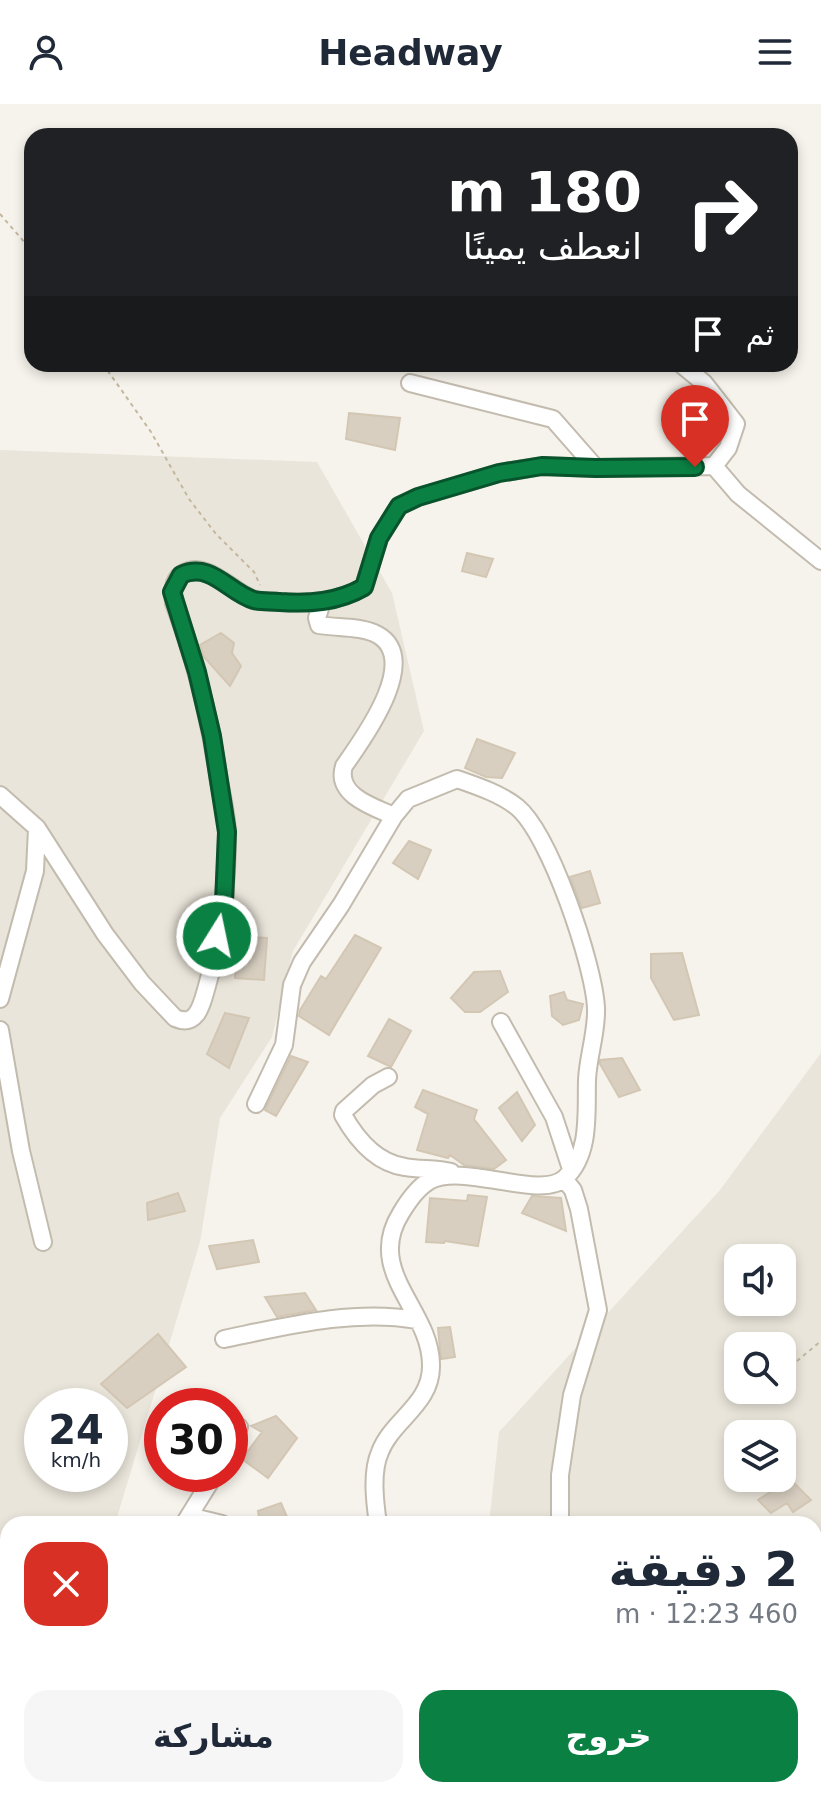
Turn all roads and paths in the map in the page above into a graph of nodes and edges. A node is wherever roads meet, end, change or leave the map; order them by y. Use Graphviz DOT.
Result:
graph roads {
  1 [pos="0,214"];
  2 [pos="24,242"];
  3 [pos="109,372"];
  4 [pos="691,372"];
  5 [pos="410,383"];
  6 [pos="714,466"];
  7 [pos="596,468"];
  8 [pos="821,561"];
  9 [pos="267,601"];
  10 [pos="322,602"];
  11 [pos="0,795"];
  12 [pos="394,816"];
  13 [pos="37,828"];
  14 [pos="0,929"];
  15 [pos="16,937"];
  16 [pos="0,999"];
  17 [pos="501,1022"];
  18 [pos="0,1030"];
  19 [pos="388,1077"];
  20 [pos="256,1104"];
  21 [pos="568,1174"];
  22 [pos="469,1176"];
  23 [pos="43,1242"];
  24 [pos="417,1320"];
  25 [pos="224,1339"];
  26 [pos="821,1341"];
  27 [pos="797,1361"];
  28 [pos="204,1492"];
  29 [pos="189,1516"];
  30 [pos="378,1516"];
  31 [pos="560,1516"];
  1 -- 2 [label="path"];
  3 -- 9 [label="path"];
  4 -- 6 [label="street"];
  5 -- 7 [label="street"];
  6 -- 7 [label="street"];
  6 -- 8 [label="street"];
  7 -- 10 [label="street"];
  9 -- 10 [label="street"];
  9 -- 13 [label="street"];
  10 -- 12 [label="street"];
  11 -- 13 [label="street"];
  12 -- 20 [label="street"];
  12 -- 21 [label="street"];
  13 -- 15 [label="street"];
  14 -- 15 [label="street"];
  15 -- 16 [label="street"];
  17 -- 21 [label="street"];
  18 -- 23 [label="street"];
  19 -- 22 [label="street"];
  21 -- 22 [label="street"];
  21 -- 31 [label="street"];
  22 -- 24 [label="street"];
  24 -- 25 [label="street"];
  24 -- 30 [label="street"];
  26 -- 27 [label="path"];
  28 -- 29 [label="street"];
}
